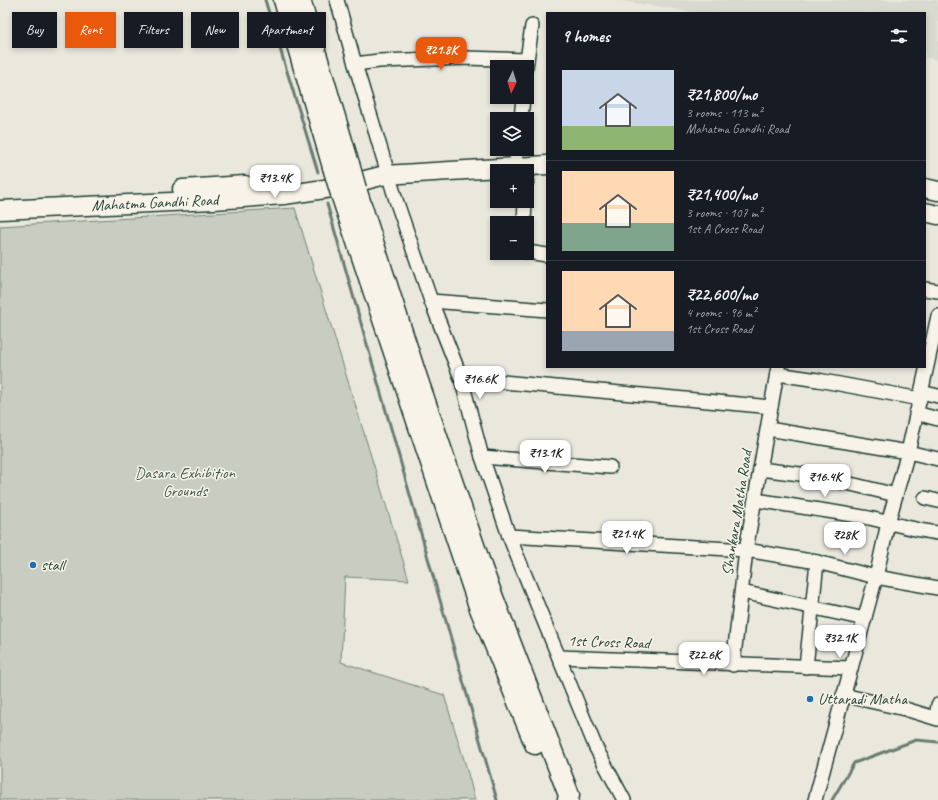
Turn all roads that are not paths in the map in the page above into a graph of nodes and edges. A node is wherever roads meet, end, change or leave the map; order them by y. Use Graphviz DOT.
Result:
graph roads {
  1 [pos="284,0"];
  2 [pos="300,0"];
  3 [pos="337,0"];
  4 [pos="532,26"];
  5 [pos="490,60"];
  6 [pos="527,60"];
  7 [pos="355,64"];
  8 [pos="546,155"];
  9 [pos="522,163"];
  10 [pos="546,165"];
  11 [pos="341,166"];
  12 [pos="387,169"];
  13 [pos="926,188"];
  14 [pos="938,191"];
  15 [pos="0,200"];
  16 [pos="0,210"];
  17 [pos="926,212"];
  18 [pos="938,215"];
  19 [pos="534,253"];
  20 [pos="546,255"];
  21 [pos="926,289"];
  22 [pos="938,291"];
  23 [pos="431,301"];
  24 [pos="546,310"];
  25 [pos="938,316"];
  26 [pos="931,348"];
  27 [pos="778,370"];
  28 [pos="461,378"];
  29 [pos="920,396"];
  30 [pos="938,396"];
  31 [pos="771,407"];
  32 [pos="916,413"];
  33 [pos="938,419"];
  34 [pos="768,429"];
  35 [pos="908,452"];
  36 [pos="482,457"];
  37 [pos="938,459"];
  38 [pos="610,466"];
  39 [pos="760,469"];
  40 [pos="896,495"];
  41 [pos="925,498"];
  42 [pos="756,500"];
  43 [pos="938,501"];
  44 [pos="888,523"];
  45 [pos="938,533"];
  46 [pos="509,536"];
  47 [pos="746,550"];
  48 [pos="817,562"];
  49 [pos="876,577"];
  50 [pos="938,588"];
  51 [pos="742,592"];
  52 [pos="812,608"];
  53 [pos="865,619"];
  54 [pos="559,657"];
  55 [pos="733,664"];
  56 [pos="806,667"];
  57 [pos="850,668"];
  58 [pos="843,695"];
  59 [pos="938,705"];
  60 [pos="937,718"];
  61 [pos="565,799"];
  62 [pos="624,800"];
  63 [pos="815,800"];
  1 -- 11 [label="main road"];
  2 -- 11 [label="main road"];
  3 -- 7 [label="street"];
  4 -- 6 [label="street"];
  5 -- 7 [label="street"];
  7 -- 12 [label="street"];
  8 -- 9 [label="main road, Mahatma Gandhi Road"];
  9 -- 10 [label="main road, Mahatma Gandhi Road"];
  9 -- 12 [label="main road, Mahatma Gandhi Road"];
  11 -- 61 [label="main road, bridge"];
  12 -- 15 [label="main road, Mahatma Gandhi Road"];
  12 -- 16 [label="main road, Mahatma Gandhi Road"];
  12 -- 23 [label="street"];
  13 -- 14 [label="main road"];
  17 -- 18 [label="main road"];
  19 -- 20 [label="street"];
  21 -- 22 [label="street"];
  23 -- 24 [label="street"];
  23 -- 28 [label="street"];
  25 -- 26 [label="street"];
  26 -- 29 [label="street"];
  27 -- 29 [label="street"];
  27 -- 31 [label="street, Shankara Matha Road"];
  28 -- 31 [label="street"];
  28 -- 36 [label="street"];
  29 -- 30 [label="street"];
  29 -- 32 [label="street"];
  31 -- 34 [label="street, Shankara Matha Road"];
  32 -- 33 [label="street"];
  32 -- 35 [label="street"];
  34 -- 35 [label="street"];
  34 -- 39 [label="street, Shankara Matha Road"];
  35 -- 37 [label="street"];
  35 -- 40 [label="street"];
  36 -- 38 [label="street"];
  36 -- 46 [label="street"];
  39 -- 40 [label="street"];
  39 -- 42 [label="street, Shankara Matha Road"];
  40 -- 44 [label="street"];
  41 -- 43 [label="street"];
  42 -- 44 [label="street"];
  42 -- 47 [label="street, Shankara Matha Road"];
  44 -- 45 [label="street"];
  44 -- 49 [label="street"];
  46 -- 47 [label="street"];
  46 -- 54 [label="street"];
  47 -- 48 [label="street"];
  47 -- 51 [label="street, Shankara Matha Road"];
  48 -- 49 [label="street"];
  48 -- 52 [label="street"];
  49 -- 50 [label="street"];
  49 -- 53 [label="street"];
  51 -- 52 [label="street"];
  51 -- 55 [label="street, Shankara Matha Road"];
  52 -- 53 [label="street"];
  52 -- 56 [label="street"];
  53 -- 57 [label="street"];
  54 -- 55 [label="street, 1st Cross Road"];
  54 -- 62 [label="street"];
  55 -- 56 [label="street, 1st Cross Road"];
  56 -- 57 [label="street, 1st Cross Road"];
  57 -- 58 [label="street"];
  58 -- 60 [label="street"];
  58 -- 63 [label="street"];
  59 -- 60 [label="street"];
}
